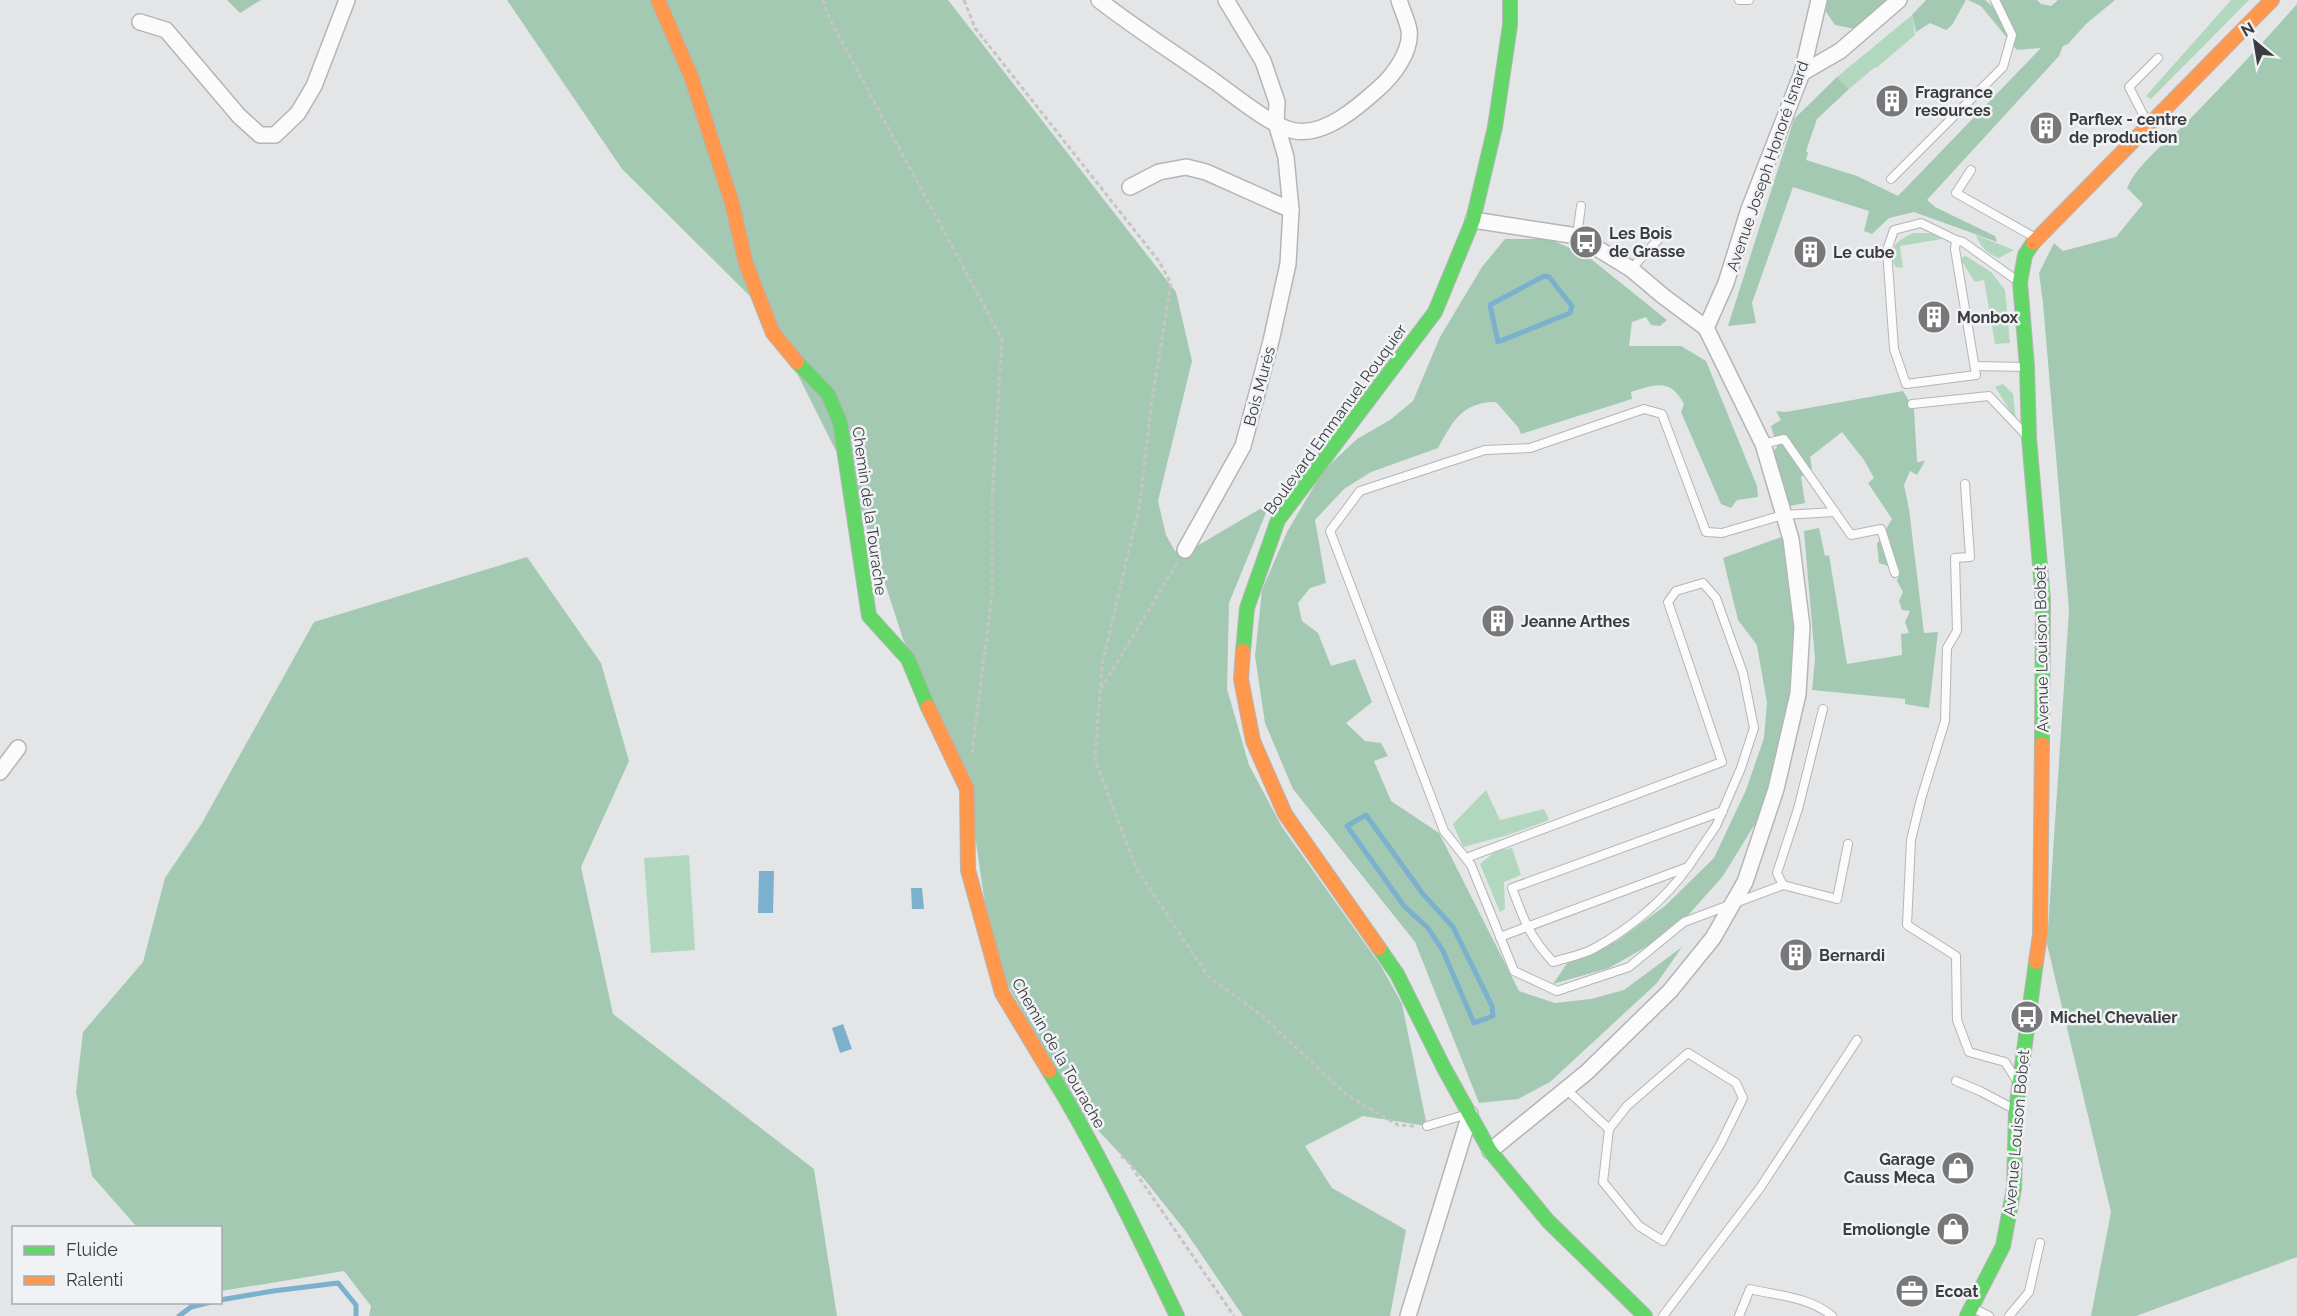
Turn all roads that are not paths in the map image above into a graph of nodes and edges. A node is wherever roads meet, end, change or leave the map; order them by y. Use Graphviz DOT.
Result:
graph roads {
  1 [pos="346,0"];
  2 [pos="658,0"];
  3 [pos="1099,0"];
  4 [pos="1227,0"];
  5 [pos="1399,0"];
  6 [pos="1510,0"];
  7 [pos="1739,0"];
  8 [pos="1749,0"];
  9 [pos="1819,0"];
  10 [pos="1899,0"];
  11 [pos="1995,0"];
  12 [pos="2272,0"];
  13 [pos="140,22"];
  14 [pos="2158,58"];
  15 [pos="1802,73"];
  16 [pos="1276,123"];
  17 [pos="2148,123"];
  18 [pos="1971,170"];
  19 [pos="1891,179"];
  20 [pos="1130,187"];
  21 [pos="1581,206"];
  22 [pos="1291,210"];
  23 [pos="1473,220"];
  24 [pos="1666,231"];
  25 [pos="1577,236"];
  26 [pos="2036,238"];
  27 [pos="1956,240"];
  28 [pos="1631,269"];
  29 [pos="2020,282"];
  30 [pos="1706,328"];
  31 [pos="1975,366"];
  32 [pos="2028,367"];
  33 [pos="1912,404"];
  34 [pos="2029,438"];
  35 [pos="1763,444"];
  36 [pos="1965,484"];
  37 [pos="1835,512"];
  38 [pos="1783,515"];
  39 [pos="1185,549"];
  40 [pos="1894,573"];
  41 [pos="1823,709"];
  42 [pos="18,748"];
  43 [pos="0,772"];
  44 [pos="1723,811"];
  45 [pos="1848,844"];
  46 [pos="1466,858"];
  47 [pos="1688,867"];
  48 [pos="1783,885"];
  49 [pos="1732,904"];
  50 [pos="1526,927"];
  51 [pos="1500,937"];
  52 [pos="1857,1040"];
  53 [pos="1956,1081"];
  54 [pos="2020,1086"];
  55 [pos="1566,1089"];
  56 [pos="2016,1110"];
  57 [pos="1470,1114"];
  58 [pos="1427,1126"];
  59 [pos="1609,1130"];
  60 [pos="1490,1151"];
  61 [pos="2040,1243"];
  62 [pos="1969,1312"];
  63 [pos="1177,1316"];
  64 [pos="1408,1316"];
  65 [pos="1645,1316"];
  66 [pos="1663,1316"];
  67 [pos="1739,1316"];
  68 [pos="1832,1316"];
  69 [pos="1989,1316"];
  70 [pos="2009,1316"];
  1 -- 13 [label="street"];
  2 -- 63 [label="street, Chemin de la Tourache"];
  3 -- 16 [label="street"];
  4 -- 16 [label="street, Bois Murés"];
  5 -- 16 [label="street"];
  6 -- 23 [label="street, Boulevard Emmanuel Rouquier"];
  7 -- 8 [label="lane"];
  9 -- 15 [label="street, Avenue Joseph Honoré Isnard"];
  10 -- 15 [label="street"];
  11 -- 19 [label="lane"];
  12 -- 17 [label="street, Avenue Louison Bobet"];
  14 -- 17 [label="lane"];
  15 -- 30 [label="street, Avenue Joseph Honoré Isnard"];
  16 -- 22 [label="street, Bois Murés"];
  17 -- 26 [label="street, Avenue Louison Bobet"];
  18 -- 26 [label="lane"];
  20 -- 22 [label="street"];
  21 -- 25 [label="lane"];
  22 -- 39 [label="street, Bois Murés"];
  23 -- 25 [label="street"];
  23 -- 57 [label="street, Boulevard Emmanuel Rouquier"];
  24 -- 28 [label="lane"];
  25 -- 28 [label="street"];
  26 -- 29 [label="street, Avenue Louison Bobet"];
  27 -- 29 [label="lane"];
  27 -- 31 [label="lane"];
  27 -- 31 [label="lane"];
  28 -- 30 [label="street"];
  29 -- 32 [label="street, Avenue Louison Bobet"];
  30 -- 35 [label="street"];
  31 -- 32 [label="lane"];
  32 -- 34 [label="street, Avenue Louison Bobet"];
  33 -- 34 [label="lane"];
  34 -- 54 [label="street, Avenue Louison Bobet"];
  35 -- 37 [label="lane"];
  35 -- 38 [label="street"];
  36 -- 54 [label="lane"];
  37 -- 38 [label="lane"];
  37 -- 40 [label="lane"];
  38 -- 46 [label="lane"];
  38 -- 49 [label="street"];
  41 -- 48 [label="lane"];
  42 -- 43 [label="street"];
  44 -- 46 [label="lane"];
  44 -- 47 [label="lane"];
  44 -- 50 [label="lane"];
  45 -- 48 [label="lane"];
  46 -- 51 [label="lane"];
  47 -- 50 [label="lane"];
  47 -- 50 [label="lane"];
  48 -- 49 [label="lane"];
  49 -- 51 [label="lane"];
  49 -- 55 [label="street"];
  50 -- 51 [label="lane"];
  52 -- 66 [label="lane"];
  53 -- 56 [label="lane"];
  54 -- 56 [label="street, Avenue Louison Bobet"];
  55 -- 59 [label="lane"];
  55 -- 60 [label="street"];
  56 -- 62 [label="street, Avenue Louison Bobet"];
  57 -- 58 [label="lane"];
  57 -- 60 [label="street, Boulevard Emmanuel Rouquier"];
  57 -- 64 [label="street"];
  59 -- 59 [label="lane"];
  60 -- 65 [label="street, Boulevard Emmanuel Rouquier"];
  61 -- 70 [label="lane"];
  62 -- 69 [label="lane"];
  67 -- 68 [label="lane"];
}
